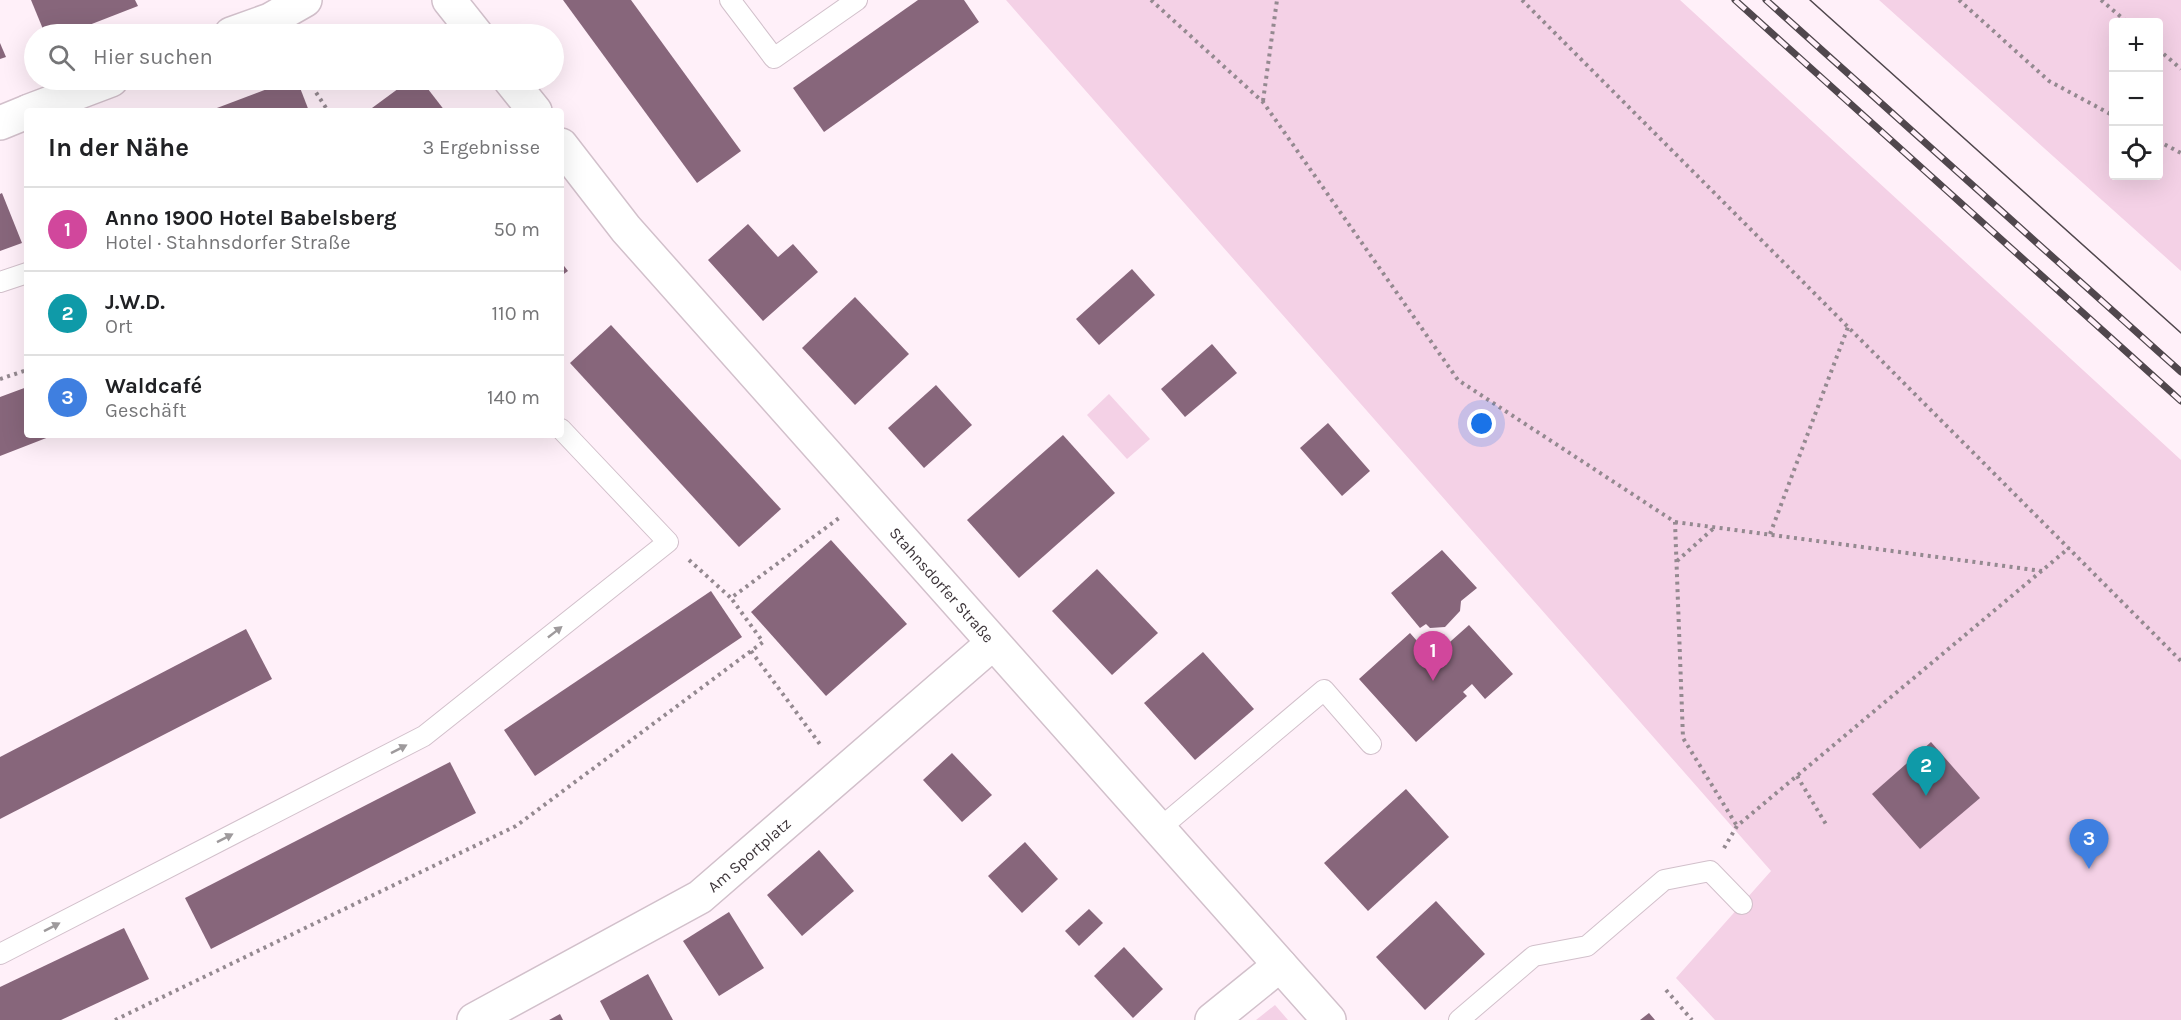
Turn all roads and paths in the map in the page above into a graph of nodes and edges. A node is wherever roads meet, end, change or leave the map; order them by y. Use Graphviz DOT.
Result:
graph roads {
  1 [pos="305,0"];
  2 [pos="449,0"];
  3 [pos="730,0"];
  4 [pos="857,0"];
  5 [pos="1151,0"];
  6 [pos="1277,0"];
  7 [pos="1522,0"];
  8 [pos="1959,0"];
  9 [pos="2101,0"];
  10 [pos="2122,18"];
  11 [pos="259,24"];
  12 [pos="468,24"];
  13 [pos="2163,53"];
  14 [pos="2181,69"];
  15 [pos="84,90"];
  16 [pos="314,90"];
  17 [pos="518,90"];
  18 [pos="1263,102"];
  19 [pos="36,108"];
  20 [pos="326,108"];
  21 [pos="533,108"];
  22 [pos="24,113"];
  23 [pos="2109,113"];
  24 [pos="0,123"];
  25 [pos="2163,144"];
  26 [pos="564,149"];
  27 [pos="2181,153"];
  28 [pos="24,274"];
  29 [pos="0,282"];
  30 [pos="1848,327"];
  31 [pos="24,371"];
  32 [pos="0,379"];
  33 [pos="564,432"];
  34 [pos="866,499"];
  35 [pos="1676,522"];
  36 [pos="1715,528"];
  37 [pos="1770,535"];
  38 [pos="668,542"];
  39 [pos="2069,548"];
  40 [pos="1677,562"];
  41 [pos="2042,571"];
  42 [pos="731,598"];
  43 [pos="993,643"];
  44 [pos="751,651"];
  45 [pos="2181,661"];
  46 [pos="1371,744"];
  47 [pos="842,774"];
  48 [pos="1797,776"];
  49 [pos="1827,826"];
  50 [pos="1159,829"];
  51 [pos="1742,904"];
  52 [pos="0,954"];
  53 [pos="1280,965"];
  54 [pos="1666,990"];
  55 [pos="115,1020"];
  56 [pos="474,1020"];
  57 [pos="1212,1020"];
  58 [pos="1329,1020"];
  59 [pos="1459,1020"];
  60 [pos="1692,1020"];
  1 -- 11 [label="street"];
  2 -- 12 [label="street"];
  3 -- 4 [label="lane"];
  5 -- 18 [label="path"];
  6 -- 18 [label="path"];
  7 -- 30 [label="path"];
  8 -- 23 [label="path"];
  9 -- 10 [label="path"];
  13 -- 14 [label="path"];
  15 -- 19 [label="street"];
  16 -- 20 [label="path"];
  17 -- 21 [label="street"];
  18 -- 35 [label="path"];
  22 -- 24 [label="street"];
  25 -- 27 [label="path"];
  26 -- 34 [label="street, Stahnsdorfer Straße"];
  28 -- 29 [label="lane"];
  30 -- 37 [label="path"];
  30 -- 39 [label="path"];
  31 -- 32 [label="path"];
  33 -- 38 [label="lane"];
  34 -- 42 [label="path"];
  34 -- 43 [label="street, Stahnsdorfer Straße"];
  35 -- 36 [label="path"];
  35 -- 40 [label="path"];
  36 -- 37 [label="path"];
  36 -- 40 [label="path"];
  37 -- 41 [label="path"];
  38 -- 42 [label="path"];
  52 -- 38 [label="lane, one-way"];
  39 -- 41 [label="path"];
  39 -- 45 [label="path"];
  40 -- 48 [label="path"];
  41 -- 48 [label="path"];
  42 -- 44 [label="path"];
  43 -- 47 [label="street, Am Sportplatz"];
  43 -- 50 [label="street, Stahnsdorfer Straße"];
  44 -- 47 [label="path"];
  44 -- 55 [label="path"];
  46 -- 50 [label="lane"];
  47 -- 56 [label="street, Am Sportplatz"];
  48 -- 49 [label="path"];
  50 -- 53 [label="street, Stahnsdorfer Straße"];
  51 -- 59 [label="lane"];
  53 -- 57 [label="street"];
  53 -- 58 [label="street, Stahnsdorfer Straße"];
  54 -- 60 [label="path"];
}
